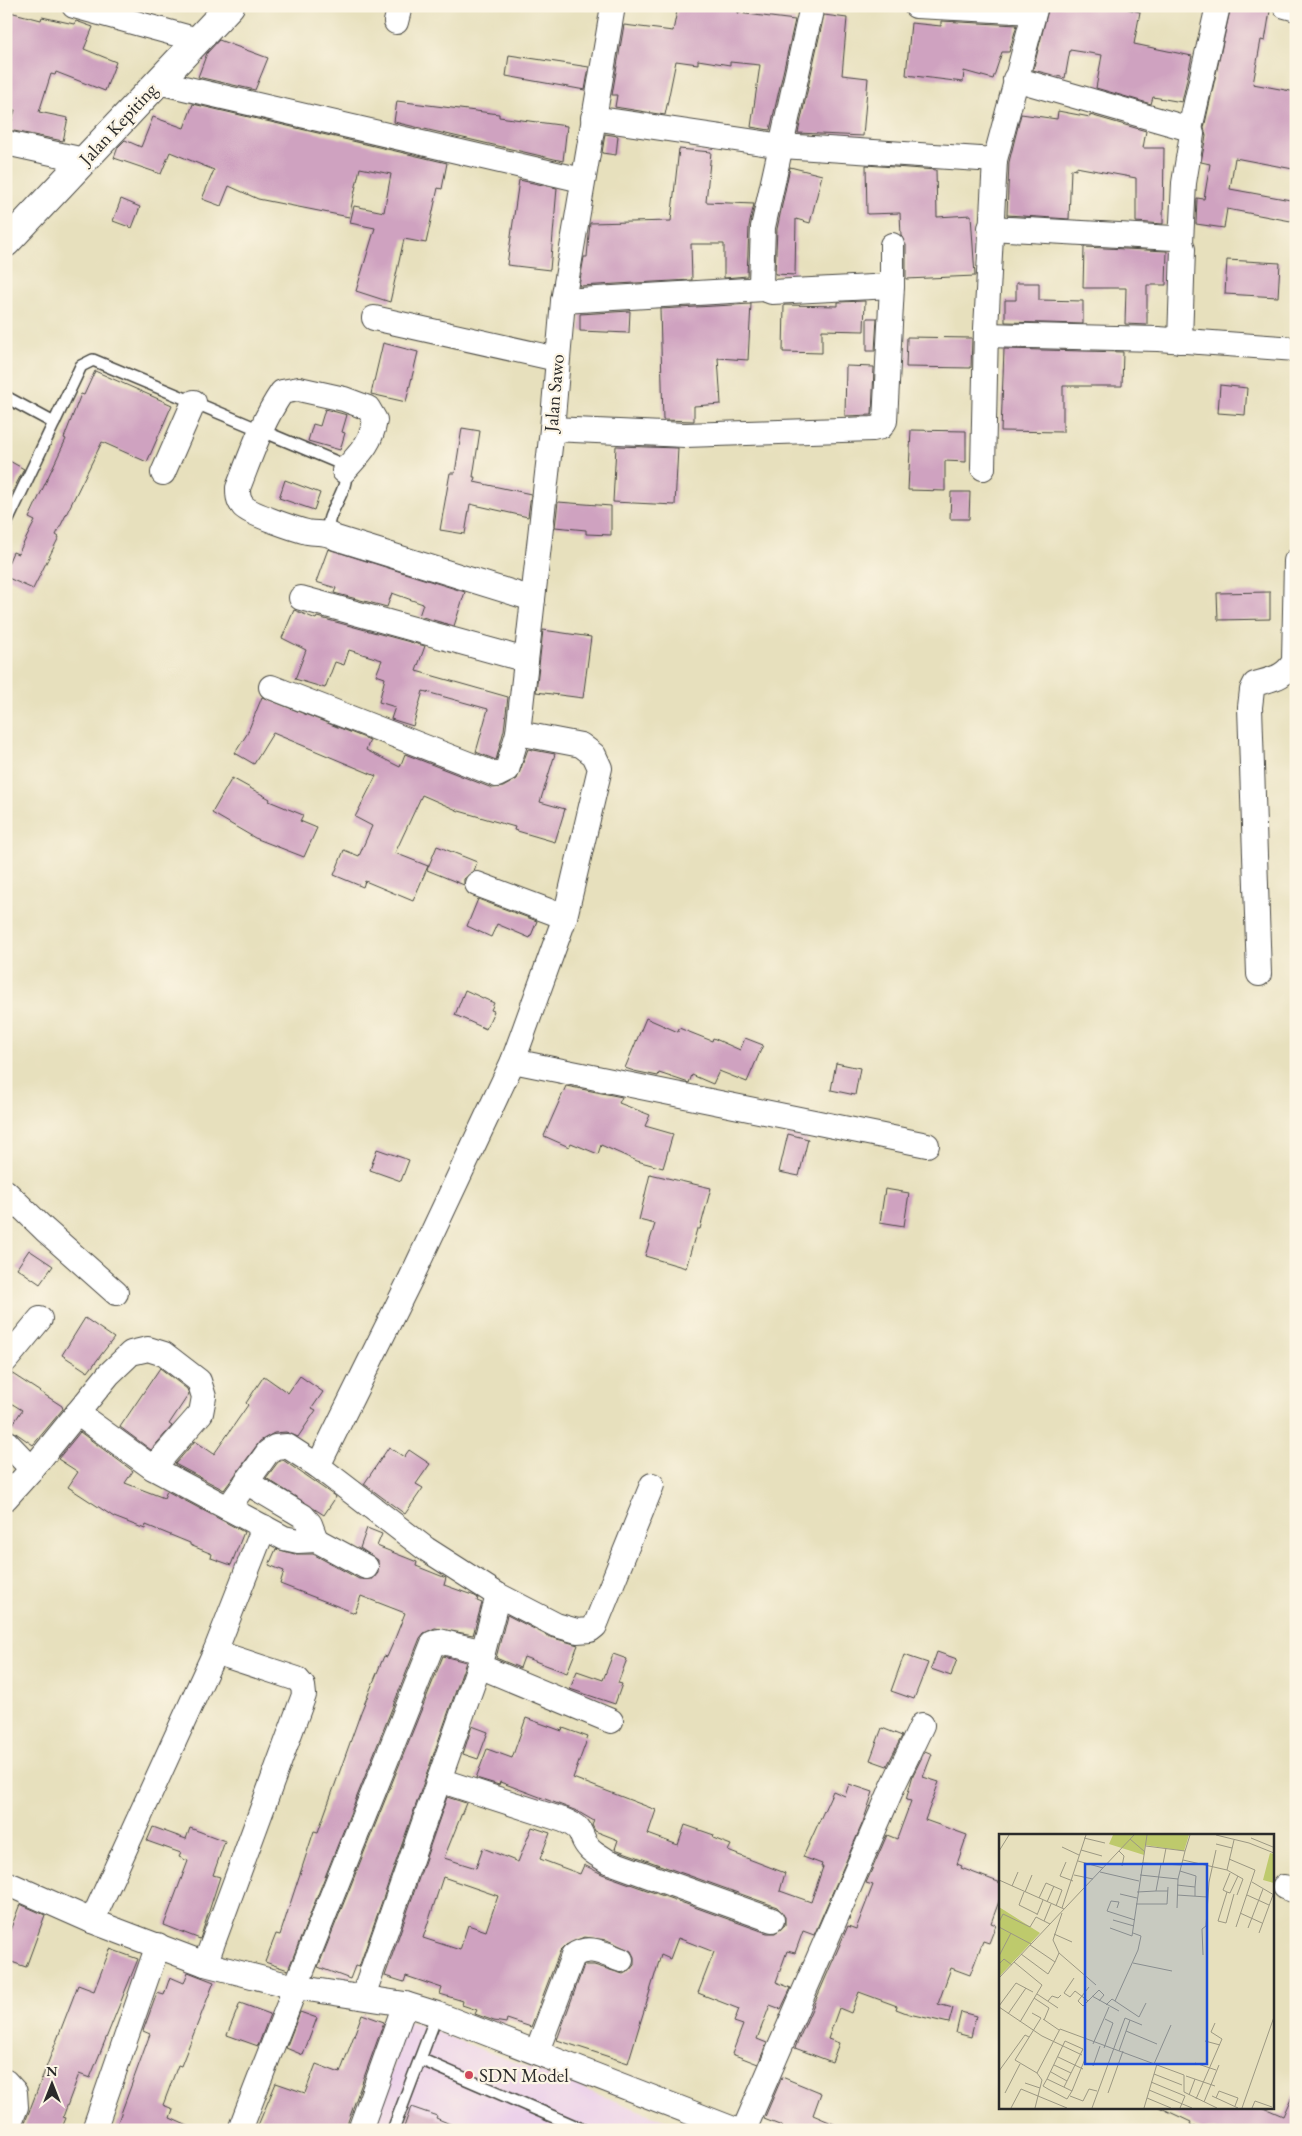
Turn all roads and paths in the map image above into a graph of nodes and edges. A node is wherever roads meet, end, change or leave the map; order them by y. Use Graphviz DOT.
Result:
graph roads {
  1 [pos="74,6"];
  2 [pos="230,6"];
  3 [pos="613,6"];
  4 [pos="812,6"];
  5 [pos="916,6"];
  6 [pos="1218,6"];
  7 [pos="1285,6"];
  8 [pos="1035,9"];
  9 [pos="1296,9"];
  10 [pos="198,40"];
  11 [pos="1015,79"];
  12 [pos="158,82"];
  13 [pos="593,118"];
  14 [pos="1190,129"];
  15 [pos="6,142"];
  16 [pos="782,146"];
  17 [pos="84,160"];
  18 [pos="995,160"];
  19 [pos="582,180"];
  20 [pos="990,228"];
  21 [pos="6,242"];
  22 [pos="1181,242"];
  23 [pos="892,245"];
  24 [pos="892,286"];
  25 [pos="764,289"];
  26 [pos="563,301"];
  27 [pos="374,318"];
  28 [pos="986,335"];
  29 [pos="1180,341"];
  30 [pos="1296,348"];
  31 [pos="557,358"];
  32 [pos="6,397"];
  33 [pos="194,402"];
  34 [pos="54,423"];
  35 [pos="552,429"];
  36 [pos="261,432"];
  37 [pos="983,468"];
  38 [pos="344,471"];
  39 [pos="163,473"];
  40 [pos="7,521"];
  41 [pos="330,533"];
  42 [pos="1296,561"];
  43 [pos="301,598"];
  44 [pos="533,599"];
  45 [pos="526,660"];
  46 [pos="271,687"];
  47 [pos="518,733"];
  48 [pos="477,884"];
  49 [pos="565,917"];
  50 [pos="1259,974"];
  51 [pos="513,1061"];
  52 [pos="927,1145"];
  53 [pos="6,1192"];
  54 [pos="116,1293"];
  55 [pos="40,1319"];
  56 [pos="6,1360"];
  57 [pos="77,1413"];
  58 [pos="6,1442"];
  59 [pos="318,1466"];
  60 [pos="153,1468"];
  61 [pos="32,1469"];
  62 [pos="246,1482"];
  63 [pos="652,1485"];
  64 [pos="6,1498"];
  65 [pos="228,1508"];
  66 [pos="264,1527"];
  67 [pos="316,1540"];
  68 [pos="366,1567"];
  69 [pos="498,1595"];
  70 [pos="216,1652"];
  71 [pos="481,1659"];
  72 [pos="611,1721"];
  73 [pos="922,1725"];
  74 [pos="439,1780"];
  75 [pos="6,1883"];
  76 [pos="772,1920"];
  77 [pos="92,1921"];
  78 [pos="158,1945"];
  79 [pos="621,1960"];
  80 [pos="205,1964"];
  81 [pos="294,1987"];
  82 [pos="363,1996"];
  83 [pos="405,2004"];
  84 [pos="437,2014"];
  85 [pos="537,2051"];
  86 [pos="420,2059"];
  87 [pos="6,2083"];
  88 [pos="6,2130"];
  89 [pos="94,2130"];
  90 [pos="240,2130"];
  91 [pos="360,2130"];
  92 [pos="393,2130"];
  93 [pos="584,2130"];
  94 [pos="736,2130"];
  95 [pos="744,2130"];
  1 -- 10 [label="street"];
  2 -- 10 [label="main road, Jalan Kepiting"];
  3 -- 13 [label="street, Jalan Sawo"];
  4 -- 16 [label="street"];
  5 -- 8 [label="street"];
  6 -- 14 [label="street"];
  7 -- 9 [label="street"];
  8 -- 11 [label="street"];
  10 -- 12 [label="main road, Jalan Kepiting"];
  11 -- 14 [label="street"];
  11 -- 18 [label="street"];
  12 -- 17 [label="main road, Jalan Kepiting"];
  12 -- 19 [label="street"];
  13 -- 16 [label="street"];
  13 -- 19 [label="street, Jalan Sawo"];
  14 -- 22 [label="street"];
  15 -- 17 [label="street"];
  16 -- 18 [label="street"];
  16 -- 25 [label="street"];
  17 -- 21 [label="main road, Jalan Kepiting"];
  18 -- 20 [label="street"];
  19 -- 26 [label="street, Jalan Sawo"];
  20 -- 22 [label="street"];
  20 -- 28 [label="street"];
  22 -- 29 [label="street"];
  23 -- 24 [label="street"];
  24 -- 25 [label="street"];
  24 -- 35 [label="street"];
  25 -- 26 [label="street"];
  26 -- 31 [label="street, Jalan Sawo"];
  27 -- 31 [label="street"];
  28 -- 29 [label="street"];
  28 -- 37 [label="street"];
  29 -- 30 [label="street"];
  31 -- 35 [label="street, Jalan Sawo"];
  32 -- 34 [label="lane"];
  33 -- 34 [label="lane"];
  33 -- 36 [label="lane"];
  33 -- 39 [label="street"];
  34 -- 40 [label="lane"];
  35 -- 44 [label="street, Jalan Sawo"];
  36 -- 38 [label="lane"];
  36 -- 38 [label="street"];
  36 -- 41 [label="street"];
  38 -- 41 [label="lane"];
  41 -- 44 [label="street"];
  42 -- 50 [label="street"];
  43 -- 45 [label="street"];
  44 -- 45 [label="street, Jalan Sawo"];
  45 -- 47 [label="street, Jalan Sawo"];
  46 -- 47 [label="street, Jalan Sawo"];
  47 -- 49 [label="street"];
  48 -- 49 [label="street"];
  49 -- 51 [label="street"];
  51 -- 52 [label="street"];
  51 -- 59 [label="street"];
  53 -- 54 [label="street"];
  55 -- 56 [label="street"];
  57 -- 60 [label="street"];
  57 -- 60 [label="street"];
  57 -- 61 [label="street"];
  58 -- 61 [label="street"];
  59 -- 62 [label="street"];
  59 -- 69 [label="street"];
  60 -- 65 [label="street"];
  61 -- 64 [label="street"];
  62 -- 65 [label="street"];
  62 -- 67 [label="street"];
  63 -- 69 [label="street"];
  65 -- 66 [label="street"];
  66 -- 67 [label="street"];
  66 -- 70 [label="street"];
  67 -- 68 [label="street"];
  69 -- 71 [label="street"];
  70 -- 77 [label="street"];
  70 -- 80 [label="street"];
  71 -- 72 [label="street"];
  71 -- 74 [label="street"];
  71 -- 81 [label="street"];
  73 -- 95 [label="street"];
  74 -- 76 [label="street"];
  74 -- 82 [label="street"];
  75 -- 77 [label="street"];
  77 -- 78 [label="street"];
  78 -- 80 [label="street"];
  78 -- 89 [label="street"];
  79 -- 85 [label="street"];
  80 -- 81 [label="street"];
  81 -- 82 [label="street"];
  81 -- 90 [label="street"];
  82 -- 83 [label="street"];
  83 -- 84 [label="street"];
  83 -- 91 [label="street"];
  84 -- 85 [label="street"];
  84 -- 86 [label="lane"];
  85 -- 94 [label="street"];
  86 -- 92 [label="lane"];
  86 -- 93 [label="lane"];
  87 -- 88 [label="street"];
}
